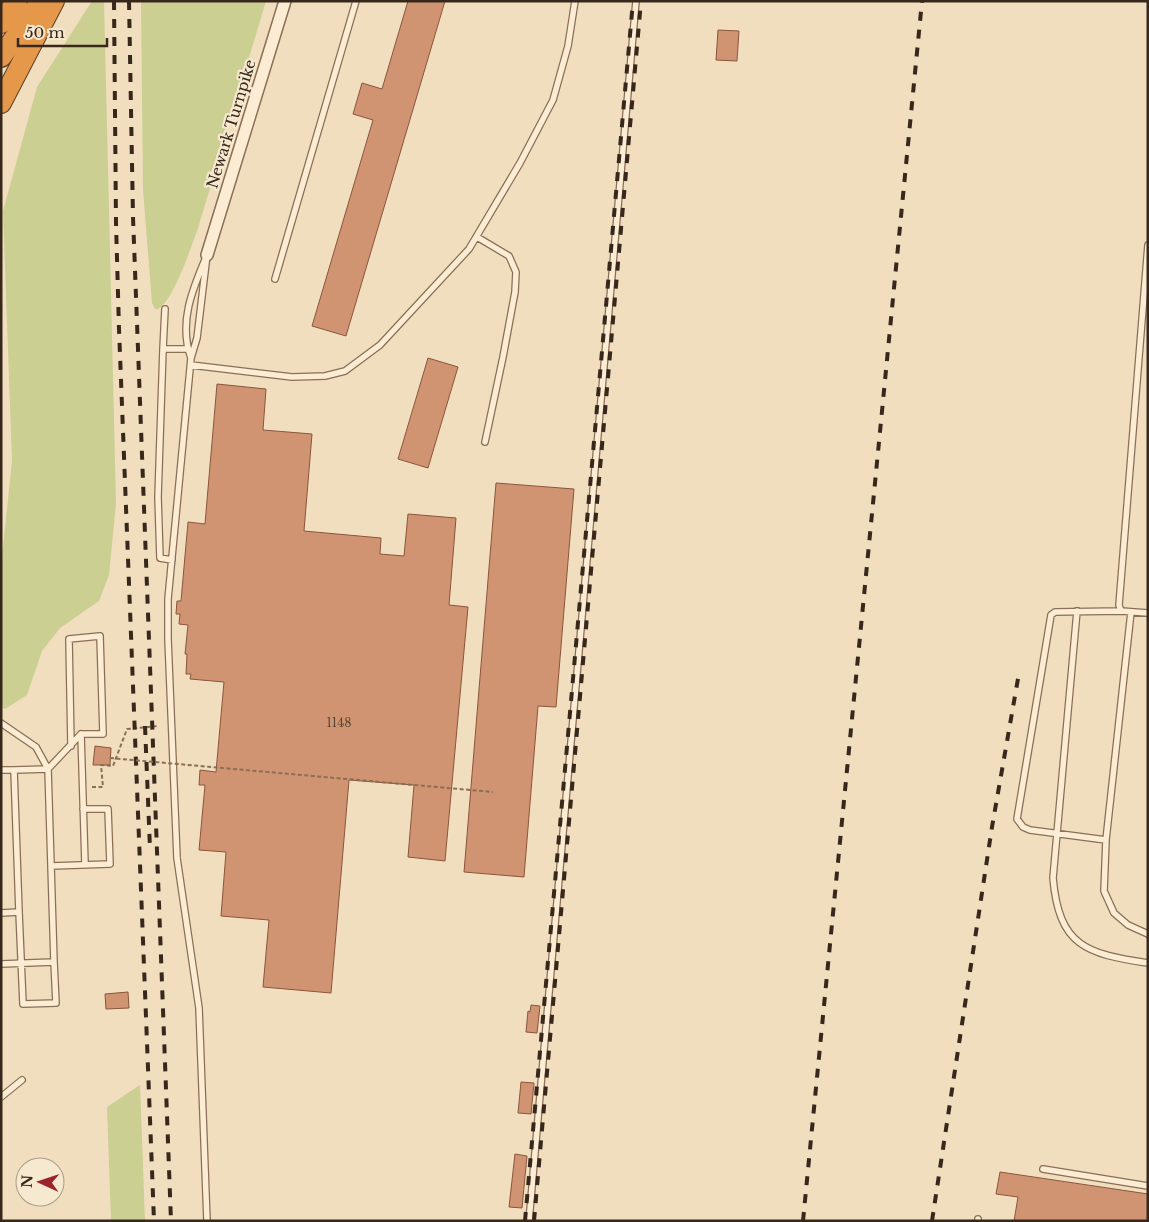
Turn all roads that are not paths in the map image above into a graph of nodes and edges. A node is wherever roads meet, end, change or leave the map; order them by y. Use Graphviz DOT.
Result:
graph roads {
  1 [pos="17,1"];
  2 [pos="41,1"];
  3 [pos="54,1"];
  4 [pos="285,1"];
  5 [pos="356,1"];
  6 [pos="575,1"];
  7 [pos="636,1"];
  8 [pos="1,23"];
  9 [pos="1,57"];
  10 [pos="1,103"];
  11 [pos="477,237"];
  12 [pos="1148,245"];
  13 [pos="207,256"];
  14 [pos="275,279"];
  15 [pos="164,309"];
  16 [pos="163,349"];
  17 [pos="188,349"];
  18 [pos="191,358"];
  19 [pos="190,365"];
  20 [pos="485,442"];
  21 [pos="172,560"];
  22 [pos="1077,611"];
  23 [pos="1121,611"];
  24 [pos="1131,612"];
  25 [pos="1148,613"];
  26 [pos="1,723"];
  27 [pos="81,734"];
  28 [pos="71,746"];
  29 [pos="48,769"];
  30 [pos="1,770"];
  31 [pos="14,770"];
  32 [pos="83,810"];
  33 [pos="1057,833"];
  34 [pos="1106,840"];
  35 [pos="85,864"];
  36 [pos="51,866"];
  37 [pos="19,912"];
  38 [pos="1,913"];
  39 [pos="1148,934"];
  40 [pos="54,962"];
  41 [pos="21,963"];
  42 [pos="1148,963"];
  43 [pos="1,964"];
  44 [pos="22,1080"];
  45 [pos="1,1097"];
  46 [pos="1043,1169"];
  47 [pos="1148,1186"];
  48 [pos="207,1221"];
  49 [pos="529,1221"];
  1 -- 8 [label="highway"];
  2 -- 9 [label="highway"];
  3 -- 10 [label="highway"];
  4 -- 13 [label="street, Newark Turnpike"];
  5 -- 14 [label="lane"];
  6 -- 11 [label="lane"];
  7 -- 49 [label="lane"];
  11 -- 19 [label="lane"];
  11 -- 20 [label="lane"];
  12 -- 23 [label="lane"];
  13 -- 17 [label="lane"];
  13 -- 18 [label="lane"];
  15 -- 16 [label="lane"];
  16 -- 17 [label="lane"];
  16 -- 21 [label="lane"];
  17 -- 18 [label="lane"];
  18 -- 19 [label="lane"];
  19 -- 21 [label="lane"];
  21 -- 48 [label="lane"];
  22 -- 23 [label="lane"];
  22 -- 33 [label="lane"];
  22 -- 33 [label="lane"];
  23 -- 24 [label="lane"];
  24 -- 25 [label="lane"];
  24 -- 34 [label="lane"];
  26 -- 29 [label="lane"];
  27 -- 28 [label="lane"];
  27 -- 28 [label="lane"];
  27 -- 32 [label="lane"];
  28 -- 29 [label="lane"];
  29 -- 31 [label="lane"];
  29 -- 36 [label="lane"];
  30 -- 31 [label="lane"];
  31 -- 37 [label="lane"];
  32 -- 35 [label="lane"];
  32 -- 35 [label="lane"];
  33 -- 34 [label="lane"];
  33 -- 42 [label="lane"];
  34 -- 39 [label="lane"];
  35 -- 36 [label="lane"];
  36 -- 40 [label="lane"];
  37 -- 38 [label="lane"];
  37 -- 41 [label="lane"];
  40 -- 41 [label="lane"];
  40 -- 41 [label="lane"];
  41 -- 43 [label="lane"];
  44 -- 45 [label="lane"];
  46 -- 47 [label="lane"];
}
